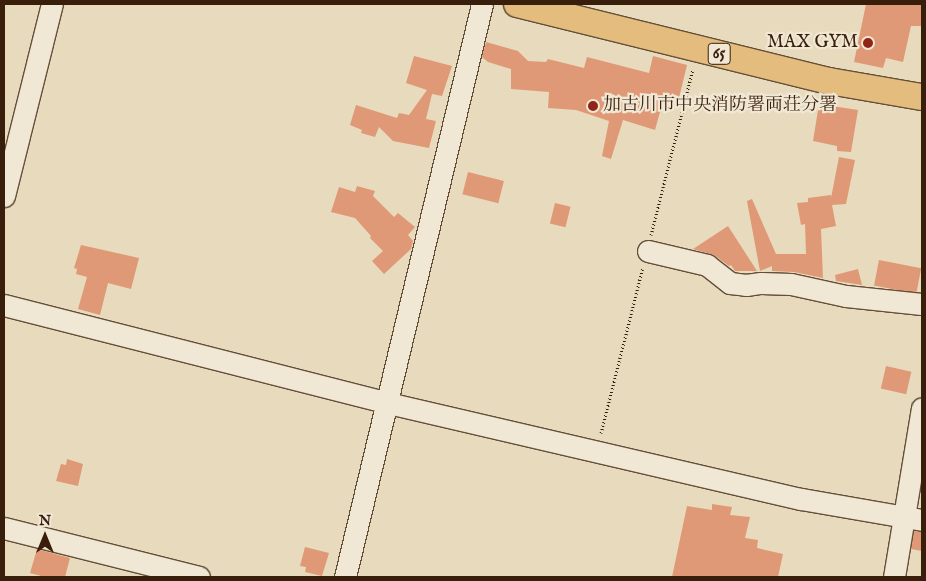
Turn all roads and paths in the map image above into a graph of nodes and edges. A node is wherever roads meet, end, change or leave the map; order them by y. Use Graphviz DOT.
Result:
graph roads {
  1 [pos="52,4"];
  2 [pos="482,4"];
  3 [pos="517,4"];
  4 [pos="922,97"];
  5 [pos="4,196"];
  6 [pos="648,251"];
  7 [pos="922,304"];
  8 [pos="4,305"];
  9 [pos="388,403"];
  10 [pos="922,408"];
  11 [pos="913,518"];
  12 [pos="4,528"];
  13 [pos="131,569"];
  14 [pos="199,577"];
  15 [pos="345,577"];
  16 [pos="894,577"];
  1 -- 5 [label="street"];
  2 -- 9 [label="street"];
  3 -- 4 [label="main road, 65"];
  6 -- 7 [label="street"];
  8 -- 9 [label="street"];
  9 -- 11 [label="street"];
  9 -- 15 [label="street"];
  10 -- 11 [label="street"];
  11 -- 16 [label="street"];
  12 -- 13 [label="street"];
  13 -- 14 [label="street"];
}
